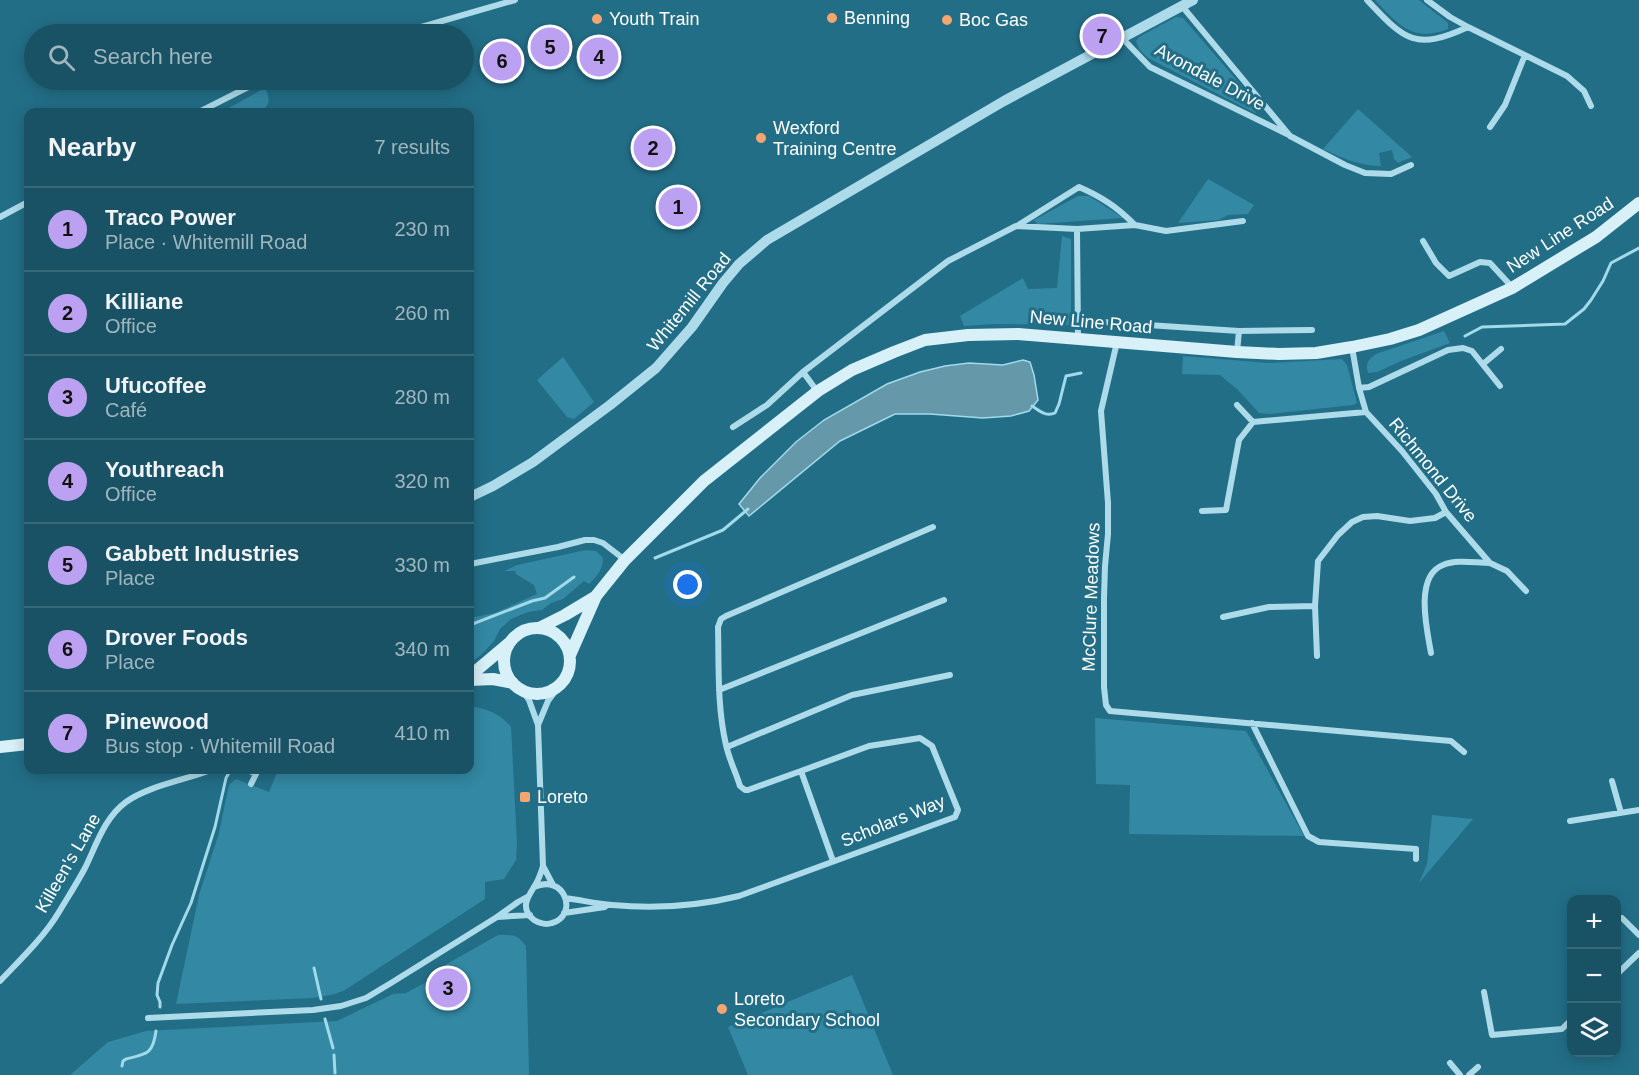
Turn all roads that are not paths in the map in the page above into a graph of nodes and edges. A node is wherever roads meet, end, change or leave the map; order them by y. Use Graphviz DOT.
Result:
graph roads {
  1 [pos="515,0"];
  2 [pos="1193,0"];
  3 [pos="1367,0"];
  4 [pos="1427,0"];
  5 [pos="1182,6"];
  6 [pos="432,24"];
  7 [pos="1468,27"];
  8 [pos="1122,38"];
  9 [pos="1525,55"];
  10 [pos="243,90"];
  11 [pos="1591,106"];
  12 [pos="208,108"];
  13 [pos="1490,127"];
  14 [pos="1290,136"];
  15 [pos="1411,165"];
  16 [pos="1639,203"];
  17 [pos="24,204"];
  18 [pos="0,217"];
  19 [pos="1243,221"];
  20 [pos="1135,225"];
  21 [pos="1016,226"];
  22 [pos="1077,229"];
  23 [pos="1423,241"];
  24 [pos="1512,288"];
  25 [pos="1102,322"];
  26 [pos="1312,330"];
  27 [pos="1239,331"];
  28 [pos="1078,338"];
  29 [pos="1117,342"];
  30 [pos="1352,347"];
  31 [pos="1501,349"];
  32 [pos="1237,352"];
  33 [pos="1483,364"];
  34 [pos="803,372"];
  35 [pos="1500,386"];
  36 [pos="1359,388"];
  37 [pos="818,392"];
  38 [pos="1237,405"];
  39 [pos="1366,412"];
  40 [pos="1253,422"];
  41 [pos="733,428"];
  42 [pos="474,494"];
  43 [pos="1202,511"];
  44 [pos="1446,512"];
  45 [pos="933,527"];
  46 [pos="625,560"];
  47 [pos="474,563"];
  48 [pos="1490,563"];
  49 [pos="1526,591"];
  50 [pos="596,596"];
  51 [pos="944,600"];
  52 [pos="1315,606"];
  53 [pos="1223,617"];
  54 [pos="539,628"];
  55 [pos="510,642"];
  56 [pos="1431,652"];
  57 [pos="570,655"];
  58 [pos="1317,656"];
  59 [pos="474,672"];
  60 [pos="950,675"];
  61 [pos="474,680"];
  62 [pos="560,685"];
  63 [pos="517,686"];
  64 [pos="719,690"];
  65 [pos="1252,723"];
  66 [pos="538,725"];
  67 [pos="24,744"];
  68 [pos="0,747"];
  69 [pos="726,747"];
  70 [pos="1464,752"];
  71 [pos="801,771"];
  72 [pos="199,774"];
  73 [pos="256,774"];
  74 [pos="1612,781"];
  75 [pos="251,784"];
  76 [pos="1639,810"];
  77 [pos="1621,813"];
  78 [pos="1570,820"];
  79 [pos="1416,859"];
  80 [pos="833,861"];
  81 [pos="543,866"];
  82 [pos="553,885"];
  83 [pos="534,887"];
  84 [pos="527,897"];
  85 [pos="565,898"];
  86 [pos="612,905"];
  87 [pos="564,913"];
  88 [pos="530,915"];
  89 [pos="497,917"];
  90 [pos="1621,918"];
  91 [pos="1639,935"];
  92 [pos="1639,953"];
  93 [pos="1621,971"];
  94 [pos="0,981"];
  95 [pos="1484,992"];
  96 [pos="148,1018"];
  97 [pos="1567,1024"];
  98 [pos="1450,1063"];
  99 [pos="1478,1067"];
  100 [pos="1460,1075"];
  101 [pos="1469,1075"];
  1 -- 6 [label="street"];
  2 -- 5 [label="street, Whitemill Road"];
  3 -- 7 [label="street"];
  4 -- 7 [label="street"];
  5 -- 8 [label="street, Whitemill Road"];
  5 -- 14 [label="street, Avondale Drive"];
  7 -- 9 [label="street"];
  8 -- 14 [label="street, Avondale Drive"];
  8 -- 42 [label="street, Whitemill Road"];
  9 -- 11 [label="street"];
  9 -- 13 [label="street"];
  10 -- 12 [label="street"];
  14 -- 15 [label="street, Avondale Drive"];
  16 -- 24 [label="main road, New Line Road"];
  17 -- 18 [label="street"];
  19 -- 20 [label="street"];
  20 -- 21 [label="street"];
  20 -- 22 [label="street"];
  21 -- 22 [label="street"];
  21 -- 34 [label="street"];
  22 -- 28 [label="street"];
  23 -- 24 [label="street"];
  24 -- 30 [label="main road, New Line Road"];
  25 -- 27 [label="street"];
  26 -- 27 [label="street"];
  27 -- 32 [label="street"];
  28 -- 29 [label="main road, New Line Road"];
  28 -- 37 [label="main road, New Line Road"];
  29 -- 32 [label="main road, New Line Road"];
  29 -- 65 [label="street, McClure Meadows"];
  30 -- 32 [label="main road, New Line Road"];
  30 -- 36 [label="street, Richmond Drive"];
  31 -- 33 [label="street"];
  33 -- 35 [label="street"];
  33 -- 36 [label="street"];
  34 -- 37 [label="street"];
  34 -- 41 [label="street"];
  36 -- 39 [label="street, Richmond Drive"];
  37 -- 46 [label="main road, New Line Road"];
  38 -- 40 [label="street"];
  39 -- 40 [label="street"];
  39 -- 44 [label="street, Richmond Drive"];
  40 -- 43 [label="street"];
  44 -- 48 [label="street, Richmond Drive"];
  44 -- 52 [label="street"];
  45 -- 64 [label="street, Scholars Way"];
  46 -- 47 [label="street"];
  46 -- 50 [label="main road, New Line Road"];
  48 -- 49 [label="street, Richmond Drive"];
  48 -- 56 [label="street"];
  50 -- 54 [label="main road, New Line Road"];
  50 -- 57 [label="main road, New Line Road"];
  51 -- 64 [label="street"];
  52 -- 53 [label="street"];
  52 -- 58 [label="street"];
  54 -- 55 [label="main road"];
  54 -- 57 [label="main road"];
  55 -- 59 [label="main road"];
  55 -- 63 [label="main road"];
  57 -- 62 [label="main road"];
  60 -- 69 [label="street"];
  61 -- 63 [label="main road"];
  62 -- 63 [label="main road"];
  62 -- 66 [label="street"];
  63 -- 66 [label="street"];
  64 -- 69 [label="street, Scholars Way"];
  65 -- 70 [label="street, McClure Meadows"];
  65 -- 79 [label="street"];
  66 -- 81 [label="street"];
  67 -- 68 [label="main road"];
  69 -- 71 [label="street, Scholars Way"];
  71 -- 80 [label="street, Scholars Way"];
  71 -- 80 [label="street, Scholars Way"];
  72 -- 94 [label="street, Killeen's Lane"];
  73 -- 75 [label="street"];
  74 -- 77 [label="street"];
  76 -- 77 [label="street"];
  77 -- 78 [label="street"];
  80 -- 86 [label="street"];
  81 -- 82 [label="street"];
  81 -- 83 [label="street"];
  82 -- 83 [label="street"];
  82 -- 85 [label="street"];
  83 -- 84 [label="street"];
  84 -- 88 [label="street"];
  84 -- 89 [label="street"];
  85 -- 86 [label="street"];
  85 -- 87 [label="street"];
  86 -- 87 [label="street"];
  87 -- 88 [label="street"];
  88 -- 89 [label="street"];
  89 -- 96 [label="street"];
  90 -- 91 [label="street"];
  92 -- 93 [label="street"];
  95 -- 97 [label="street"];
  98 -- 100 [label="street"];
  99 -- 101 [label="street"];
}
